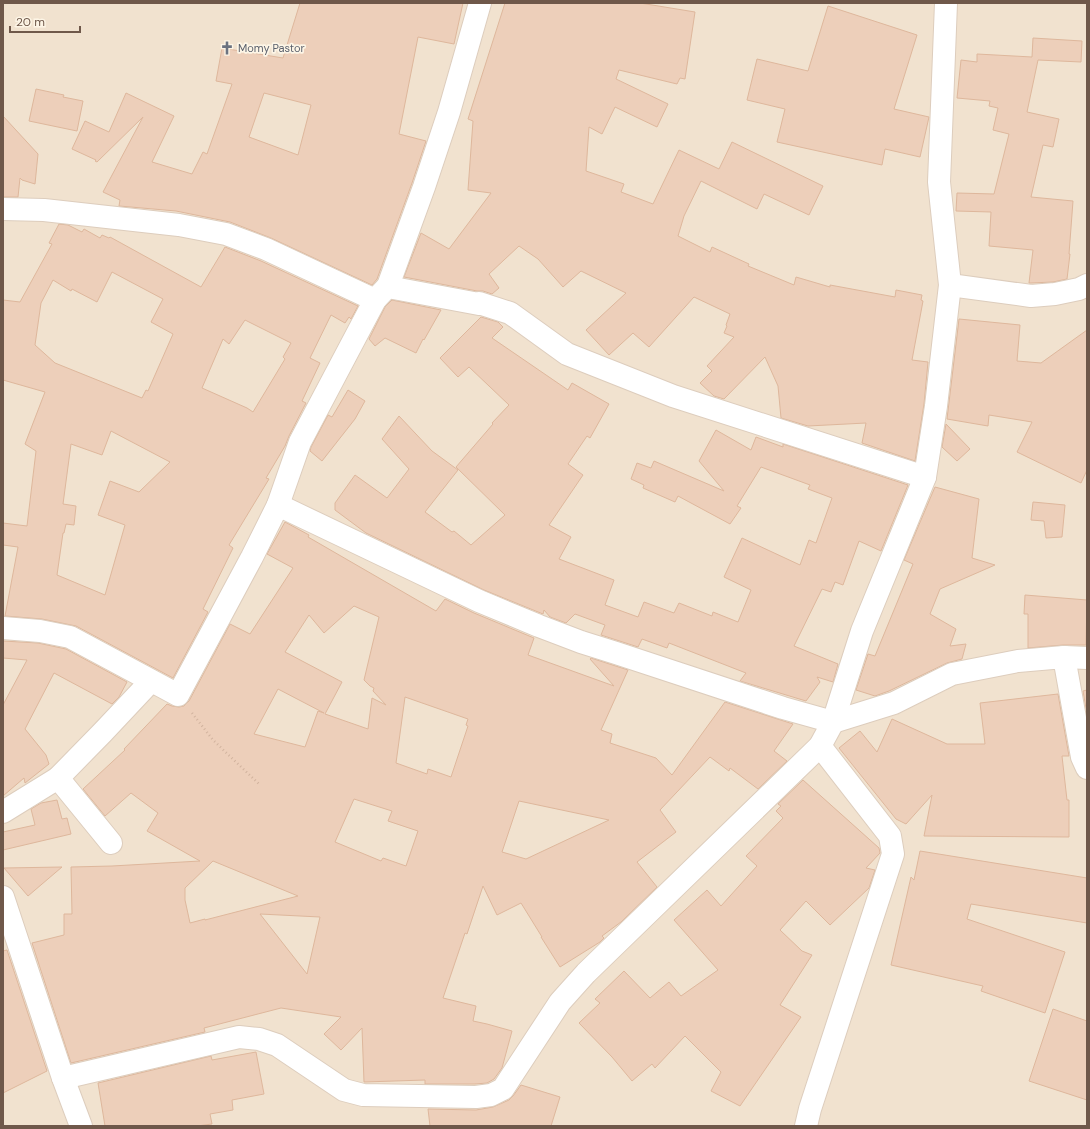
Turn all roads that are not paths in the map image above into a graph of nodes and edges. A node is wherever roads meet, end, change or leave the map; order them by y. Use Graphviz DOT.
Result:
graph roads {
  1 [pos="480,3"];
  2 [pos="946,3"];
  3 [pos="3,209"];
  4 [pos="950,285"];
  5 [pos="1087,285"];
  6 [pos="381,293"];
  7 [pos="925,477"];
  8 [pos="278,505"];
  9 [pos="3,628"];
  10 [pos="1064,656"];
  11 [pos="1087,658"];
  12 [pos="151,681"];
  13 [pos="833,722"];
  14 [pos="820,746"];
  15 [pos="1087,768"];
  16 [pos="58,778"];
  17 [pos="3,812"];
  18 [pos="112,843"];
  19 [pos="3,897"];
  20 [pos="63,1078"];
  21 [pos="81,1126"];
  22 [pos="806,1126"];
  1 -- 6 [label="street"];
  2 -- 4 [label="street"];
  3 -- 6 [label="street"];
  4 -- 5 [label="street"];
  4 -- 7 [label="street"];
  6 -- 7 [label="street"];
  6 -- 8 [label="street"];
  7 -- 13 [label="street"];
  8 -- 12 [label="street"];
  8 -- 13 [label="street"];
  9 -- 12 [label="street"];
  10 -- 11 [label="street"];
  10 -- 13 [label="street"];
  10 -- 15 [label="street"];
  12 -- 16 [label="street"];
  13 -- 14 [label="street"];
  14 -- 20 [label="street"];
  14 -- 22 [label="street"];
  16 -- 17 [label="street"];
  16 -- 18 [label="street"];
  19 -- 20 [label="street"];
  20 -- 21 [label="street"];
}
